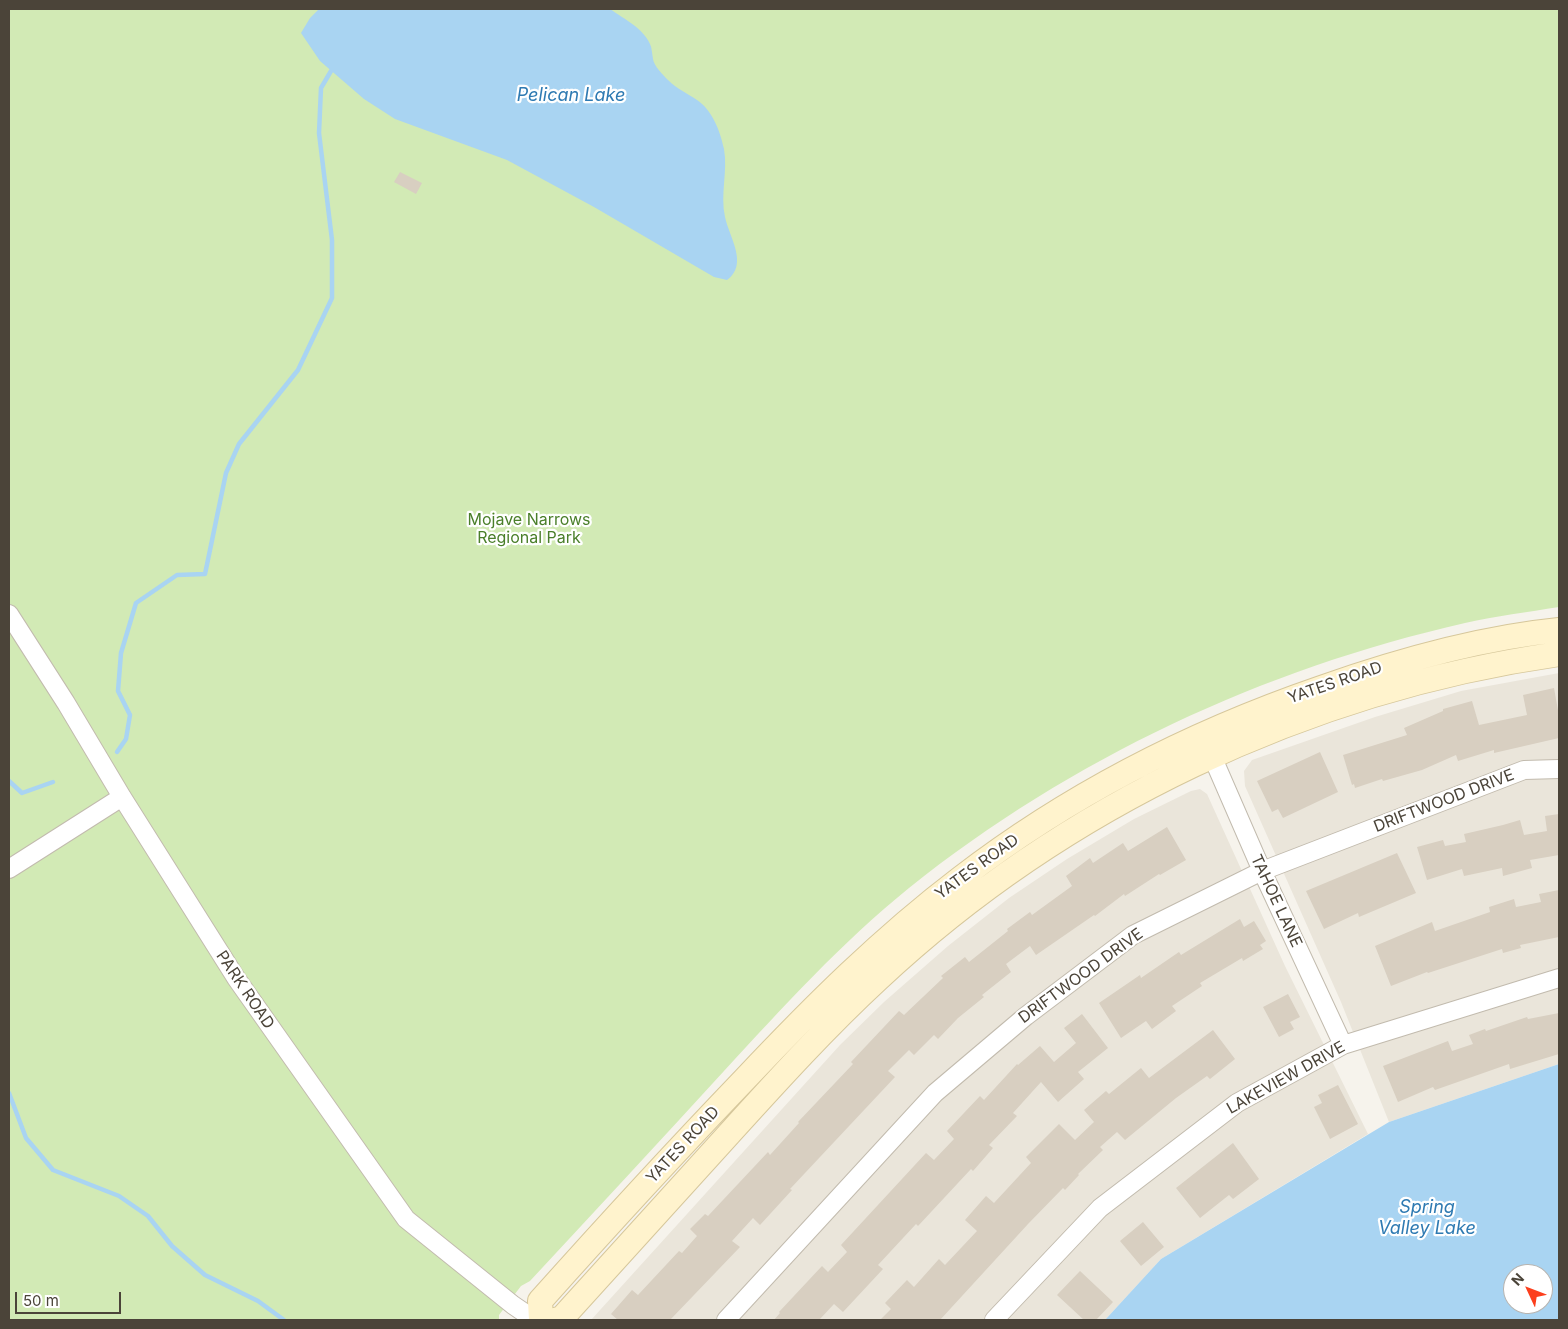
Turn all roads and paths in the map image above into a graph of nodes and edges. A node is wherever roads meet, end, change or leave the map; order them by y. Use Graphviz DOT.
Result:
graph roads {
  1 [pos="9,614"];
  2 [pos="1559,630"];
  3 [pos="1559,654"];
  4 [pos="1212,756"];
  5 [pos="1559,769"];
  6 [pos="122,797"];
  7 [pos="9,869"];
  8 [pos="1262,871"];
  9 [pos="1559,978"];
  10 [pos="1343,1045"];
  11 [pos="535,1320"];
  12 [pos="541,1320"];
  13 [pos="555,1320"];
  14 [pos="726,1320"];
  15 [pos="994,1320"];
  1 -- 6 [label="street, PARK ROAD"];
  2 -- 12 [label="main road, YATES ROAD"];
  3 -- 4 [label="main road, YATES ROAD"];
  4 -- 8 [label="street, TAHOE LANE"];
  4 -- 13 [label="main road, YATES ROAD"];
  5 -- 8 [label="street, DRIFTWOOD DRIVE"];
  6 -- 7 [label="street"];
  6 -- 11 [label="street, PARK ROAD"];
  8 -- 10 [label="street, TAHOE LANE"];
  8 -- 14 [label="street, DRIFTWOOD DRIVE"];
  9 -- 10 [label="street, LAKEVIEW DRIVE"];
  10 -- 15 [label="street, LAKEVIEW DRIVE"];
}
